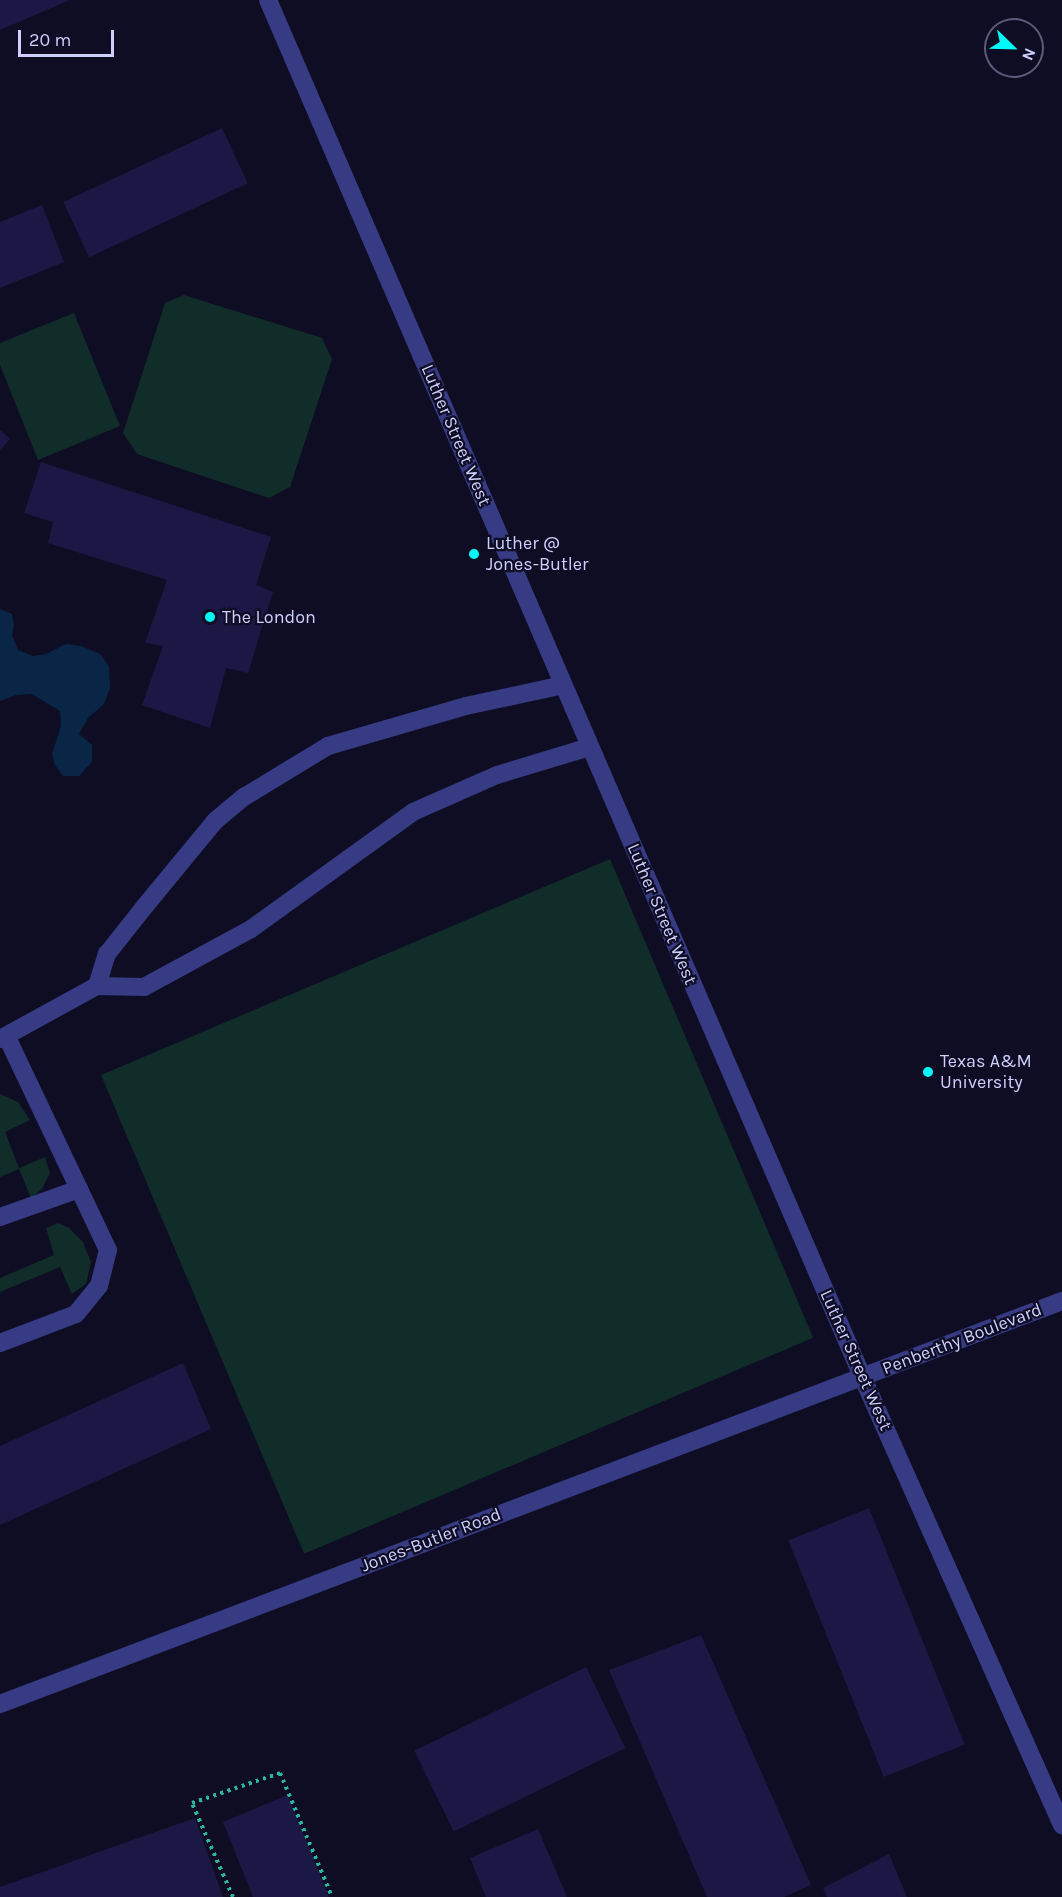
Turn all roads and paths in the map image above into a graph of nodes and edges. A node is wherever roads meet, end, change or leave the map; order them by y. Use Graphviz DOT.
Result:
graph roads {
  1 [pos="268,0"];
  2 [pos="563,684"];
  3 [pos="590,747"];
  4 [pos="98,986"];
  5 [pos="4,1038"];
  6 [pos="79,1189"];
  7 [pos="0,1217"];
  8 [pos="1062,1301"];
  9 [pos="0,1343"];
  10 [pos="862,1376"];
  11 [pos="0,1704"];
  12 [pos="1062,1826"];
  13 [pos="233,1897"];
  14 [pos="332,1897"];
  1 -- 2 [label="street, Luther Street West"];
  2 -- 3 [label="street, Luther Street West"];
  2 -- 4 [label="street"];
  3 -- 4 [label="street"];
  3 -- 10 [label="street, Luther Street West"];
  4 -- 5 [label="street"];
  5 -- 6 [label="street"];
  6 -- 7 [label="street"];
  6 -- 9 [label="street"];
  8 -- 10 [label="street, Penberthy Boulevard"];
  10 -- 11 [label="street, Jones-Butler Road"];
  10 -- 12 [label="street, Luther Street West"];
  13 -- 14 [label="path"];
}
